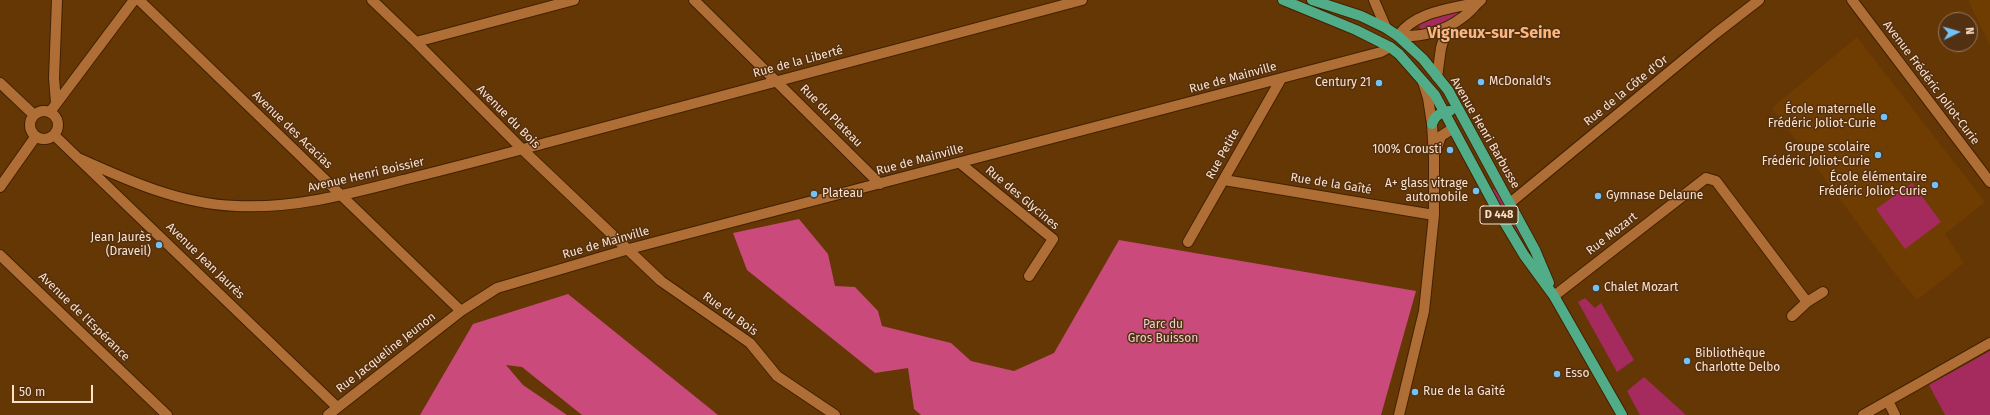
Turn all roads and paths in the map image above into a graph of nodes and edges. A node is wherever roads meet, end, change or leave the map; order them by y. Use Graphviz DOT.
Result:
graph roads {
  1 [pos="57,0"];
  2 [pos="134,0"];
  3 [pos="139,0"];
  4 [pos="372,0"];
  5 [pos="574,0"];
  6 [pos="694,0"];
  7 [pos="1082,0"];
  8 [pos="1282,0"];
  9 [pos="1312,0"];
  10 [pos="1374,0"];
  11 [pos="1759,0"];
  12 [pos="1852,0"];
  13 [pos="1480,1"];
  14 [pos="1386,28"];
  15 [pos="1446,28"];
  16 [pos="1394,41"];
  17 [pos="416,42"];
  18 [pos="1437,77"];
  19 [pos="1281,79"];
  20 [pos="777,80"];
  21 [pos="1423,82"];
  22 [pos="0,83"];
  23 [pos="1453,101"];
  24 [pos="53,108"];
  25 [pos="1450,113"];
  26 [pos="34,116"];
  27 [pos="1432,124"];
  28 [pos="1452,129"];
  29 [pos="54,135"];
  30 [pos="36,136"];
  31 [pos="522,150"];
  32 [pos="1434,157"];
  33 [pos="78,158"];
  34 [pos="960,163"];
  35 [pos="1224,180"];
  36 [pos="1990,182"];
  37 [pos="880,184"];
  38 [pos="0,187"];
  39 [pos="342,196"];
  40 [pos="1510,203"];
  41 [pos="1434,215"];
  42 [pos="1188,242"];
  43 [pos="629,249"];
  44 [pos="0,255"];
  45 [pos="1029,276"];
  46 [pos="1823,292"];
  47 [pos="1554,296"];
  48 [pos="1807,302"];
  49 [pos="461,311"];
  50 [pos="1792,316"];
  51 [pos="1990,342"];
  52 [pos="1888,401"];
  53 [pos="337,407"];
  54 [pos="166,415"];
  55 [pos="328,415"];
  56 [pos="835,415"];
  57 [pos="1399,415"];
  58 [pos="1622,415"];
  59 [pos="1862,415"];
  60 [pos="1896,415"];
  1 -- 24 [label="street"];
  2 -- 24 [label="street"];
  3 -- 39 [label="street, Avenue des Acacias"];
  4 -- 17 [label="street, Avenue du Bois"];
  5 -- 17 [label="street"];
  6 -- 20 [label="street, Rue du Plateau"];
  7 -- 20 [label="street, Rue de la Liberté"];
  8 -- 16 [label="main road, Avenue Henri Barbusse / D 448"];
  9 -- 14 [label="main road, Avenue Henri Barbusse / D 448"];
  10 -- 14 [label="street"];
  11 -- 40 [label="street, Rue de la Côte d'Or"];
  12 -- 36 [label="street, Avenue Frédéric Joliot-Curie"];
  13 -- 15 [label="street"];
  13 -- 16 [label="street"];
  14 -- 16 [label="main road, Avenue Henri Barbusse / D 448"];
  15 -- 16 [label="street"];
  15 -- 18 [label="street"];
  16 -- 18 [label="main road, Avenue Henri Barbusse / D 448"];
  16 -- 19 [label="street, Rue de Mainville"];
  16 -- 21 [label="main road, Avenue Henri Barbusse / D 448"];
  17 -- 31 [label="street, Avenue du Bois"];
  18 -- 23 [label="main road, Avenue Henri Barbusse / D 448"];
  19 -- 34 [label="street, Rue de Mainville"];
  19 -- 35 [label="street, Rue Petite"];
  20 -- 31 [label="street, Rue de la Liberté"];
  20 -- 37 [label="street, Rue du Plateau"];
  21 -- 25 [label="main road, Avenue Henri Barbusse / D 448"];
  21 -- 27 [label="street"];
  22 -- 26 [label="street"];
  23 -- 25 [label="main road"];
  23 -- 40 [label="main road, Avenue Henri Barbusse / D 448"];
  24 -- 26 [label="street"];
  24 -- 29 [label="street"];
  25 -- 27 [label="main road"];
  25 -- 28 [label="main road, Avenue Henri Barbusse / D 448"];
  25 -- 40 [label="main road"];
  26 -- 30 [label="street"];
  27 -- 32 [label="street"];
  28 -- 32 [label="street"];
  28 -- 47 [label="main road, Avenue Henri Barbusse / D 448"];
  29 -- 30 [label="street"];
  29 -- 33 [label="street, Avenue Jean Jaurès"];
  30 -- 38 [label="street"];
  31 -- 39 [label="street, Avenue Henri Boissier"];
  31 -- 43 [label="street, Avenue du Bois"];
  32 -- 41 [label="street"];
  33 -- 39 [label="street, Avenue Henri Boissier"];
  33 -- 53 [label="street, Avenue Jean Jaurès"];
  34 -- 37 [label="street, Rue de Mainville"];
  34 -- 45 [label="street, Rue des Glycines"];
  35 -- 41 [label="street, Rue de la Gaîté"];
  35 -- 42 [label="street, Rue Petite"];
  37 -- 43 [label="street, Rue de Mainville"];
  39 -- 49 [label="street, Avenue des Acacias"];
  40 -- 47 [label="main road, Avenue Henri Barbusse / D 448"];
  41 -- 57 [label="street"];
  43 -- 49 [label="street, Rue de Mainville"];
  43 -- 56 [label="street, Rue du Bois"];
  44 -- 54 [label="street, Avenue de l'Espérance"];
  46 -- 48 [label="street"];
  47 -- 48 [label="street, Rue Mozart"];
  47 -- 58 [label="main road, Avenue Henri Barbusse / D 448"];
  48 -- 50 [label="street"];
  49 -- 53 [label="street, Rue Jacqueline Jeunon"];
  51 -- 52 [label="street"];
  52 -- 59 [label="street"];
  52 -- 60 [label="street"];
  53 -- 55 [label="street, Rue Jacqueline Jeunon"];
}
